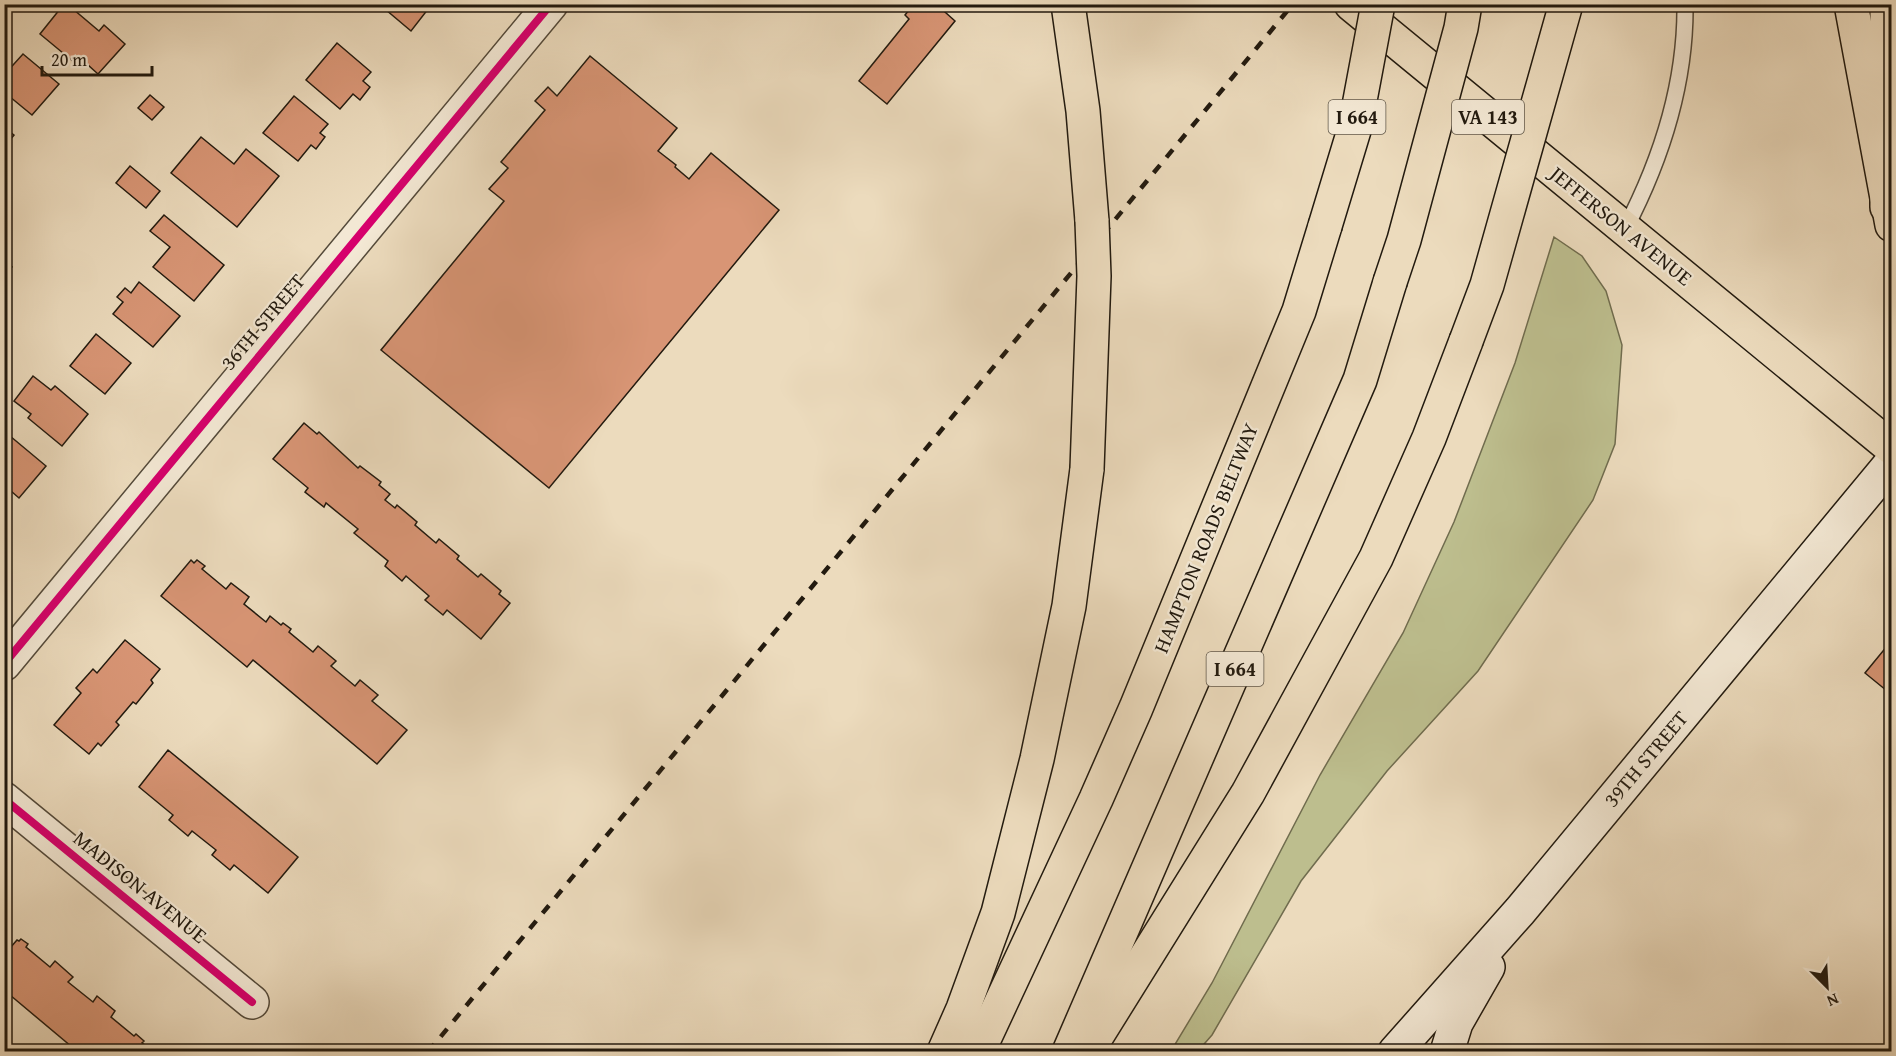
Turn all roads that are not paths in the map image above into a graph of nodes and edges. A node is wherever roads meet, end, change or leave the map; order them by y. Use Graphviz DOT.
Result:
graph roads {
  1 [pos="551,4"];
  2 [pos="1068,4"];
  3 [pos="1351,4"];
  4 [pos="1378,4"];
  5 [pos="1465,4"];
  6 [pos="1566,4"];
  7 [pos="1685,4"];
  8 [pos="1851,4"];
  9 [pos="1887,4"];
  10 [pos="1889,216"];
  11 [pos="1625,229"];
  12 [pos="1892,448"];
  13 [pos="1892,462"];
  14 [pos="4,664"];
  15 [pos="4,799"];
  16 [pos="1520,911"];
  17 [pos="252,1002"];
  18 [pos="944,1052"];
  19 [pos="978,1052"];
  20 [pos="1069,1052"];
  21 [pos="1087,1052"];
  22 [pos="1395,1052"];
  23 [pos="1447,1052"];
  1 -- 14 [label="street, 36TH STREET"];
  2 -- 18 [label="main road, bridge"];
  3 -- 11 [label="main road, JEFFERSON AVENUE / VA 143"];
  4 -- 19 [label="main road, HAMPTON ROADS BELTWAY / I 664, bridge"];
  5 -- 20 [label="main road, I 664, bridge"];
  6 -- 21 [label="main road, bridge"];
  7 -- 11 [label="lane"];
  8 -- 10 [label="main road"];
  9 -- 10 [label="main road"];
  11 -- 12 [label="main road, JEFFERSON AVENUE / VA 143"];
  13 -- 16 [label="street, 39TH STREET"];
  15 -- 17 [label="street, MADISON AVENUE"];
  16 -- 22 [label="street, 39TH STREET"];
  16 -- 23 [label="street"];
}
